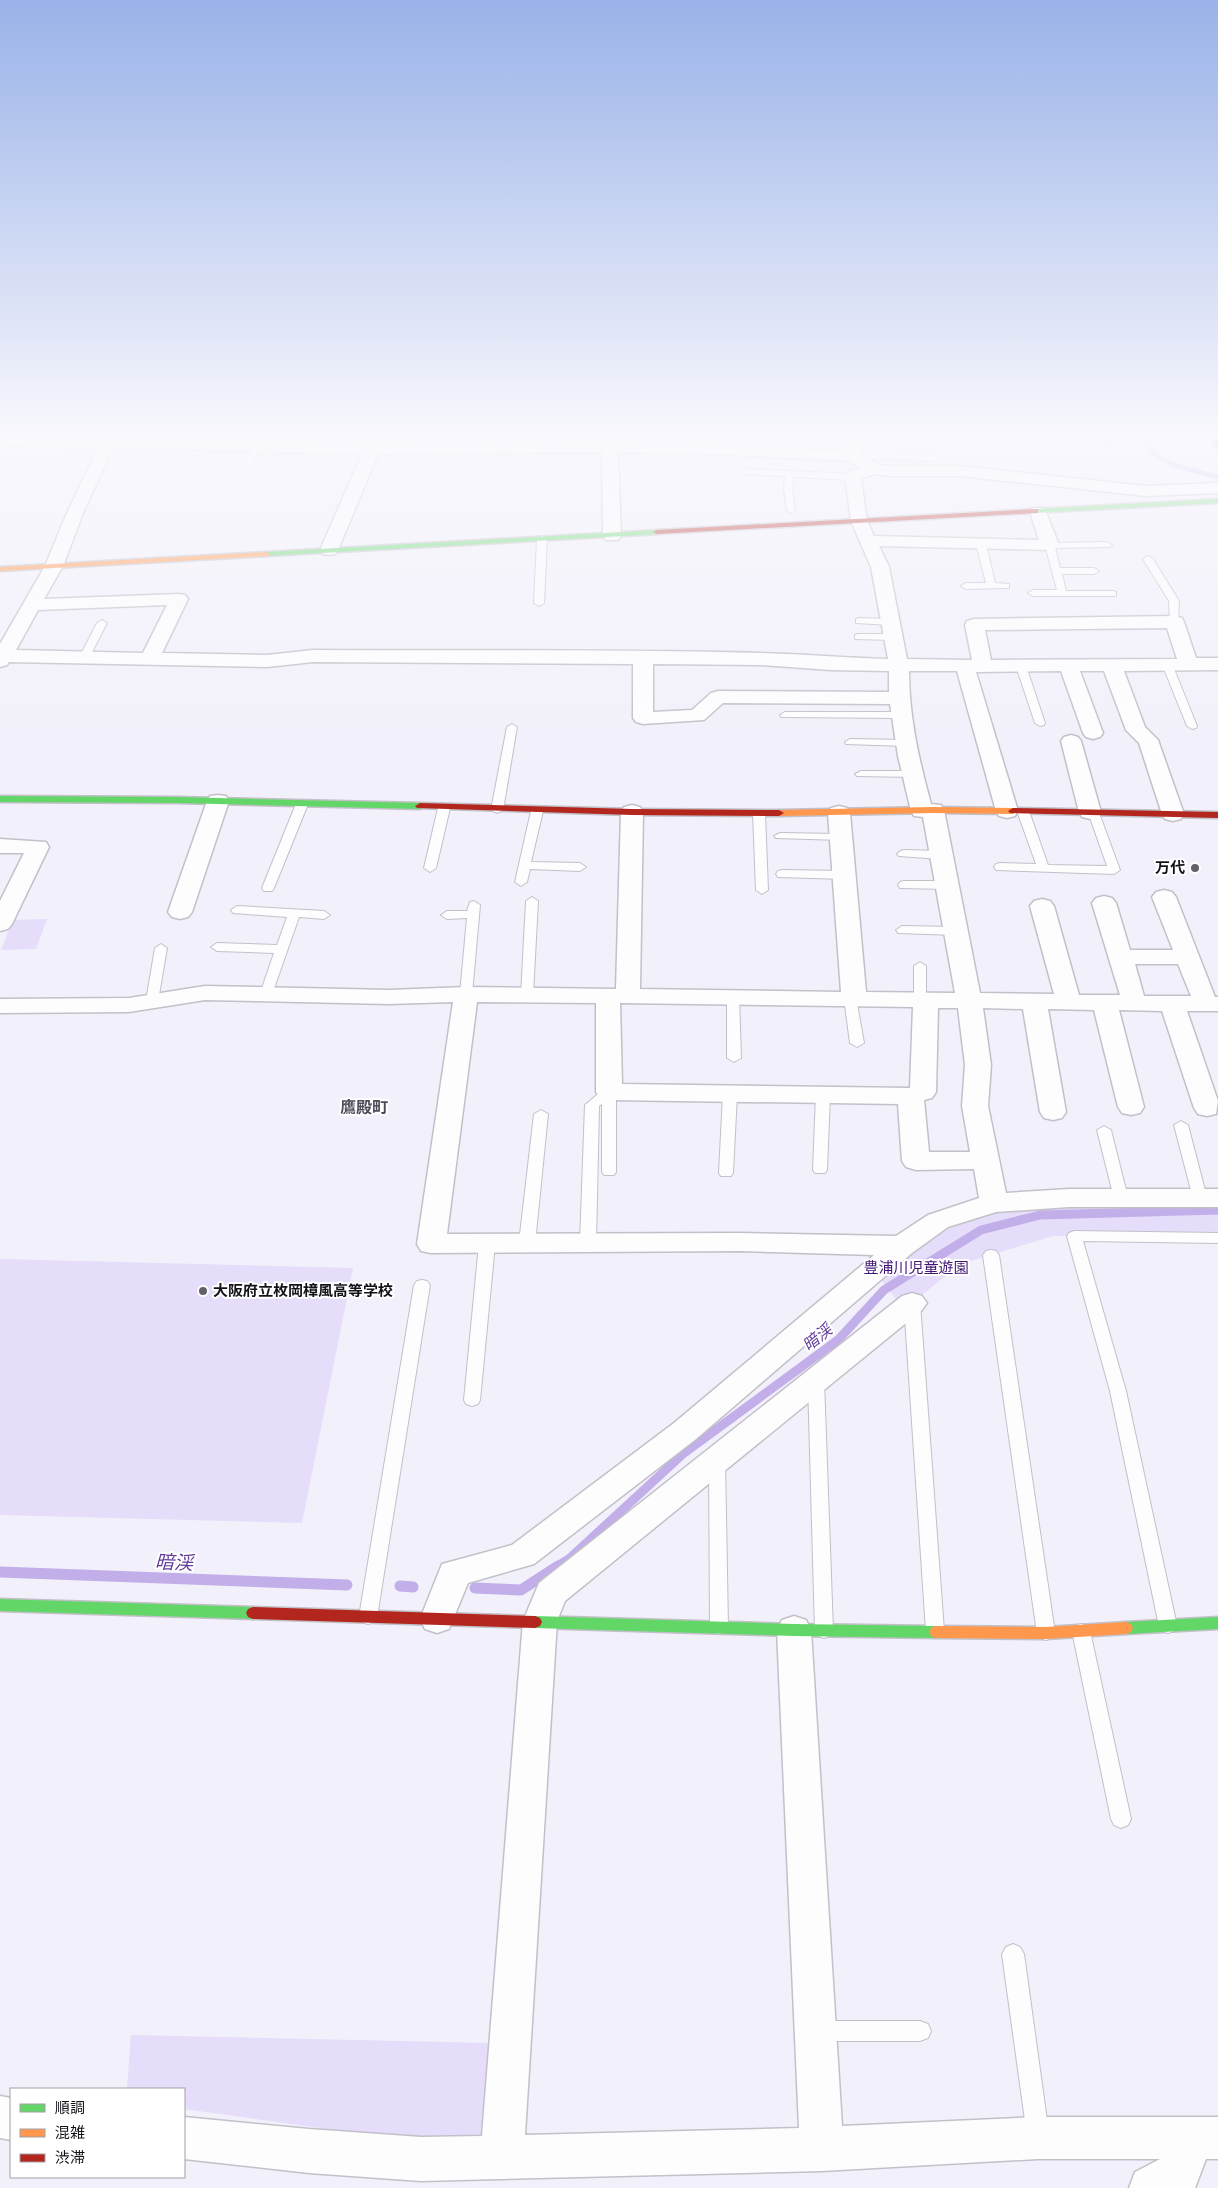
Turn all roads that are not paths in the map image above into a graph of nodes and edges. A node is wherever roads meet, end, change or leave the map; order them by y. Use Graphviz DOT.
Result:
graph roads {
  1 [pos="66,535"];
  2 [pos="335,535"];
  3 [pos="627,535"];
  4 [pos="865,535"];
  5 [pos="1046,535"];
  6 [pos="612,536"];
  7 [pos="542,539"];
  8 [pos="868,541"];
  9 [pos="981,544"];
  10 [pos="1050,545"];
  11 [pos="1107,545"];
  12 [pos="329,550"];
  13 [pos="1148,559"];
  14 [pos="54,566"];
  15 [pos="0,569"];
  16 [pos="1057,571"];
  17 [pos="1094,571"];
  18 [pos="966,586"];
  19 [pos="991,586"];
  20 [pos="1006,586"];
  21 [pos="1033,593"];
  22 [pos="1062,593"];
  23 [pos="1112,594"];
  24 [pos="538,604"];
  25 [pos="32,605"];
  26 [pos="859,622"];
  27 [pos="1175,622"];
  28 [pos="102,623"];
  29 [pos="892,630"];
  30 [pos="858,637"];
  31 [pos="643,657"];
  32 [pos="1,658"];
  33 [pos="84,658"];
  34 [pos="150,659"];
  35 [pos="1167,664"];
  36 [pos="1188,664"];
  37 [pos="1218,664"];
  38 [pos="898,665"];
  39 [pos="1112,665"];
  40 [pos="974,666"];
  41 [pos="1021,666"];
  42 [pos="1069,666"];
  43 [pos="900,707"];
  44 [pos="785,715"];
  45 [pos="1040,723"];
  46 [pos="1192,726"];
  47 [pos="512,727"];
  48 [pos="1093,733"];
  49 [pos="1072,741"];
  50 [pos="850,742"];
  51 [pos="906,743"];
  52 [pos="861,774"];
  53 [pos="913,774"];
  54 [pos="0,799"];
  55 [pos="218,801"];
  56 [pos="302,804"];
  57 [pos="444,808"];
  58 [pos="497,810"];
  59 [pos="928,810"];
  60 [pos="537,811"];
  61 [pos="1015,811"];
  62 [pos="632,812"];
  63 [pos="1092,812"];
  64 [pos="758,813"];
  65 [pos="839,813"];
  66 [pos="1173,814"];
  67 [pos="1218,815"];
  68 [pos="780,836"];
  69 [pos="841,837"];
  70 [pos="0,846"];
  71 [pos="903,854"];
  72 [pos="941,855"];
  73 [pos="524,865"];
  74 [pos="580,867"];
  75 [pos="1000,867"];
  76 [pos="430,868"];
  77 [pos="1043,868"];
  78 [pos="782,874"];
  79 [pos="844,875"];
  80 [pos="520,882"];
  81 [pos="904,885"];
  82 [pos="947,885"];
  83 [pos="268,888"];
  84 [pos="762,890"];
  85 [pos="7,896"];
  86 [pos="1164,897"];
  87 [pos="532,901"];
  88 [pos="1104,903"];
  89 [pos="1042,906"];
  90 [pos="237,910"];
  91 [pos="180,912"];
  92 [pos="294,914"];
  93 [pos="324,915"];
  94 [pos="447,915"];
  95 [pos="0,924"];
  96 [pos="902,930"];
  97 [pos="956,931"];
  98 [pos="217,947"];
  99 [pos="161,948"];
  100 [pos="282,950"];
  101 [pos="1120,957"];
  102 [pos="1187,957"];
  103 [pos="920,966"];
  104 [pos="266,994"];
  105 [pos="466,994"];
  106 [pos="527,995"];
  107 [pos="618,996"];
  108 [pos="733,997"];
  109 [pos="852,998"];
  110 [pos="923,999"];
  111 [pos="969,1000"];
  112 [pos="152,1001"];
  113 [pos="1034,1001"];
  114 [pos="1068,1001"];
  115 [pos="1104,1002"];
  116 [pos="1134,1002"];
  117 [pos="1172,1003"];
  118 [pos="1212,1004"];
  119 [pos="0,1006"];
  120 [pos="857,1043"];
  121 [pos="734,1058"];
  122 [pos="609,1092"];
  123 [pos="730,1094"];
  124 [pos="823,1095"];
  125 [pos="911,1096"];
  126 [pos="1131,1107"];
  127 [pos="1207,1108"];
  128 [pos="1053,1112"];
  129 [pos="541,1114"];
  130 [pos="1181,1125"];
  131 [pos="1104,1130"];
  132 [pos="984,1160"];
  133 [pos="820,1170"];
  134 [pos="609,1172"];
  135 [pos="726,1173"];
  136 [pos="1121,1198"];
  137 [pos="1209,1198"];
  138 [pos="994,1203"];
  139 [pos="1218,1238"];
  140 [pos="527,1243"];
  141 [pos="588,1243"];
  142 [pos="487,1244"];
  143 [pos="902,1246"];
  144 [pos="991,1255"];
  145 [pos="422,1286"];
  146 [pos="912,1303"];
  147 [pos="816,1380"];
  148 [pos="472,1400"];
  149 [pos="717,1459"];
  150 [pos="0,1605"];
  151 [pos="368,1618"];
  152 [pos="438,1619"];
  153 [pos="540,1621"];
  154 [pos="1218,1623"];
  155 [pos="1168,1626"];
  156 [pos="719,1628"];
  157 [pos="809,1630"];
  158 [pos="935,1631"];
  159 [pos="1080,1631"];
  160 [pos="1046,1633"];
  161 [pos="1121,1819"];
  162 [pos="1013,1954"];
  163 [pos="816,2031"];
  164 [pos="920,2031"];
  165 [pos="185,2138"];
  166 [pos="1038,2138"];
  167 [pos="1205,2138"];
  168 [pos="822,2149"];
  169 [pos="502,2158"];
  170 [pos="1151,2188"];
  1 -- 14 [label="street"];
  2 -- 12 [label="street"];
  3 -- 6 [label="main road"];
  4 -- 8 [label="street"];
  5 -- 10 [label="street"];
  6 -- 7 [label="main road"];
  7 -- 12 [label="main road"];
  7 -- 24 [label="lane"];
  8 -- 9 [label="street"];
  8 -- 29 [label="street"];
  9 -- 10 [label="street"];
  9 -- 19 [label="lane"];
  10 -- 11 [label="lane"];
  10 -- 16 [label="lane"];
  12 -- 14 [label="main road"];
  13 -- 27 [label="lane"];
  14 -- 15 [label="main road"];
  14 -- 25 [label="street"];
  16 -- 17 [label="lane"];
  16 -- 22 [label="lane"];
  18 -- 19 [label="lane"];
  19 -- 20 [label="lane"];
  21 -- 22 [label="lane"];
  22 -- 23 [label="lane"];
  25 -- 32 [label="street"];
  25 -- 34 [label="street"];
  26 -- 29 [label="lane"];
  27 -- 36 [label="street"];
  27 -- 40 [label="street"];
  28 -- 33 [label="lane"];
  29 -- 30 [label="lane"];
  29 -- 38 [label="street"];
  31 -- 34 [label="street"];
  31 -- 38 [label="street"];
  31 -- 43 [label="street"];
  32 -- 33 [label="street"];
  33 -- 34 [label="street"];
  35 -- 36 [label="street"];
  35 -- 39 [label="street"];
  35 -- 46 [label="lane"];
  36 -- 37 [label="street"];
  38 -- 40 [label="street"];
  38 -- 43 [label="street"];
  39 -- 42 [label="street"];
  39 -- 66 [label="street"];
  40 -- 41 [label="street"];
  40 -- 61 [label="street"];
  41 -- 42 [label="street"];
  41 -- 45 [label="lane"];
  42 -- 48 [label="street"];
  43 -- 44 [label="lane"];
  43 -- 51 [label="street"];
  47 -- 58 [label="lane"];
  49 -- 63 [label="street"];
  50 -- 51 [label="lane"];
  51 -- 53 [label="street"];
  52 -- 53 [label="lane"];
  53 -- 59 [label="street"];
  54 -- 55 [label="main road"];
  55 -- 56 [label="main road"];
  55 -- 91 [label="street"];
  56 -- 57 [label="main road"];
  56 -- 83 [label="lane"];
  57 -- 58 [label="main road"];
  57 -- 76 [label="lane"];
  58 -- 60 [label="main road"];
  59 -- 61 [label="main road"];
  59 -- 65 [label="main road"];
  59 -- 72 [label="street"];
  60 -- 62 [label="main road"];
  60 -- 73 [label="lane"];
  61 -- 63 [label="main road"];
  61 -- 77 [label="lane"];
  62 -- 64 [label="main road"];
  62 -- 107 [label="street"];
  63 -- 66 [label="main road"];
  63 -- 77 [label="lane"];
  64 -- 65 [label="main road"];
  64 -- 84 [label="lane"];
  65 -- 69 [label="street"];
  66 -- 67 [label="main road"];
  68 -- 69 [label="lane"];
  69 -- 79 [label="street"];
  70 -- 85 [label="street"];
  71 -- 72 [label="lane"];
  72 -- 82 [label="street"];
  73 -- 74 [label="lane"];
  73 -- 80 [label="lane"];
  75 -- 77 [label="lane"];
  78 -- 79 [label="lane"];
  79 -- 109 [label="street"];
  81 -- 82 [label="lane"];
  82 -- 97 [label="street"];
  85 -- 95 [label="street"];
  86 -- 102 [label="street"];
  87 -- 106 [label="lane"];
  88 -- 101 [label="street"];
  89 -- 114 [label="street"];
  90 -- 92 [label="lane"];
  92 -- 93 [label="lane"];
  92 -- 100 [label="lane"];
  94 -- 105 [label="lane"];
  96 -- 97 [label="lane"];
  97 -- 111 [label="street"];
  98 -- 100 [label="lane"];
  99 -- 112 [label="lane"];
  100 -- 104 [label="lane"];
  101 -- 102 [label="street"];
  101 -- 116 [label="street"];
  102 -- 118 [label="street"];
  103 -- 110 [label="lane"];
  104 -- 105 [label="street"];
  104 -- 112 [label="street"];
  105 -- 106 [label="street"];
  105 -- 142 [label="street"];
  106 -- 107 [label="street"];
  107 -- 108 [label="street"];
  107 -- 122 [label="street"];
  108 -- 109 [label="street"];
  108 -- 121 [label="lane"];
  109 -- 110 [label="street"];
  109 -- 120 [label="lane"];
  110 -- 111 [label="street"];
  110 -- 125 [label="street"];
  111 -- 113 [label="street"];
  111 -- 132 [label="street"];
  112 -- 119 [label="street"];
  113 -- 114 [label="street"];
  113 -- 128 [label="street"];
  114 -- 115 [label="street"];
  115 -- 116 [label="street"];
  115 -- 126 [label="street"];
  116 -- 117 [label="street"];
  117 -- 118 [label="street"];
  117 -- 127 [label="street"];
  122 -- 123 [label="street"];
  122 -- 134 [label="lane"];
  122 -- 141 [label="lane"];
  123 -- 124 [label="street"];
  123 -- 135 [label="lane"];
  124 -- 125 [label="street"];
  124 -- 133 [label="lane"];
  125 -- 132 [label="street"];
  129 -- 140 [label="lane"];
  130 -- 137 [label="lane"];
  131 -- 136 [label="lane"];
  132 -- 138 [label="street"];
  136 -- 137 [label="street"];
  136 -- 138 [label="street"];
  138 -- 143 [label="street"];
  139 -- 155 [label="lane"];
  140 -- 141 [label="street"];
  140 -- 142 [label="street"];
  141 -- 143 [label="street"];
  142 -- 148 [label="lane"];
  143 -- 152 [label="street"];
  144 -- 160 [label="lane"];
  145 -- 151 [label="lane"];
  146 -- 147 [label="street"];
  146 -- 158 [label="lane"];
  147 -- 149 [label="street"];
  147 -- 157 [label="lane"];
  149 -- 153 [label="street"];
  149 -- 156 [label="lane"];
  150 -- 151 [label="main road"];
  151 -- 152 [label="main road"];
  152 -- 153 [label="main road"];
  153 -- 156 [label="main road"];
  153 -- 169 [label="street"];
  154 -- 155 [label="main road"];
  155 -- 159 [label="main road"];
  156 -- 157 [label="main road"];
  157 -- 158 [label="main road"];
  157 -- 163 [label="street"];
  158 -- 160 [label="main road"];
  159 -- 160 [label="main road"];
  159 -- 161 [label="lane"];
  162 -- 166 [label="lane"];
  163 -- 164 [label="lane"];
  163 -- 168 [label="street"];
  165 -- 169 [label="street"];
  166 -- 167 [label="street"];
  166 -- 168 [label="street"];
  167 -- 170 [label="street"];
  168 -- 169 [label="street"];
}
